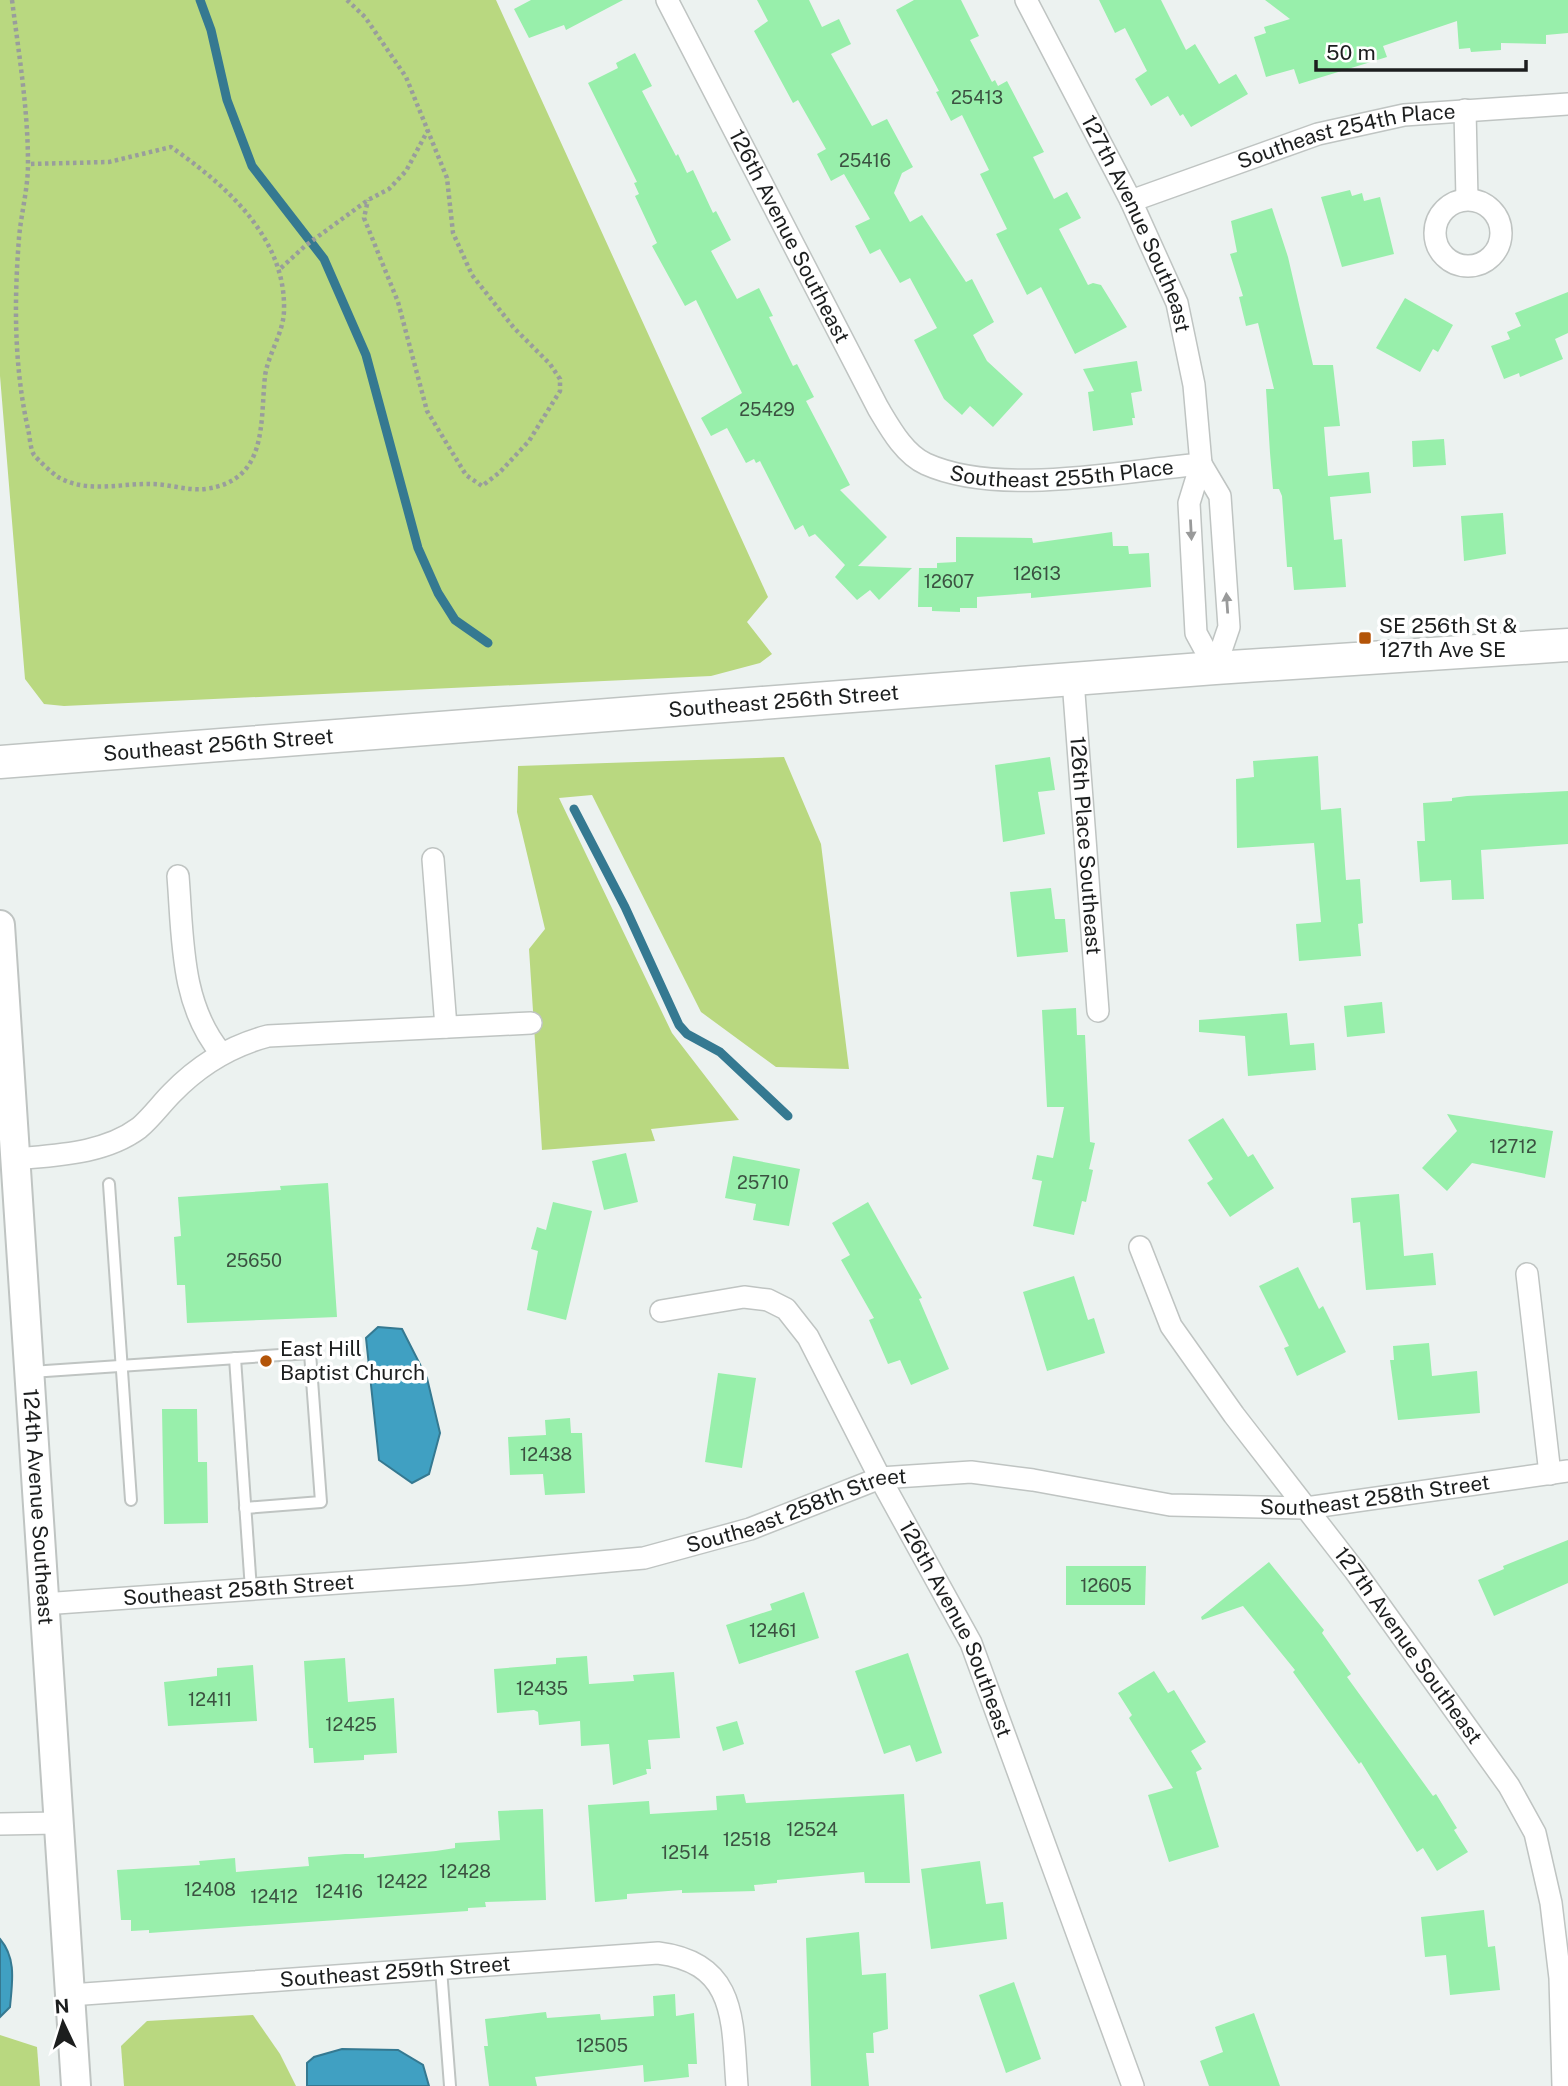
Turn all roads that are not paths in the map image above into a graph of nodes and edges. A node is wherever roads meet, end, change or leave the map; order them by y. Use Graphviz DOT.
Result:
graph roads {
  1 [pos="667,0"];
  2 [pos="1026,0"];
  3 [pos="1568,104"];
  4 [pos="1465,110"];
  5 [pos="1467,199"];
  6 [pos="1131,201"];
  7 [pos="924,464"];
  8 [pos="1201,464"];
  9 [pos="1568,645"];
  10 [pos="1215,668"];
  11 [pos="1073,680"];
  12 [pos="0,762"];
  13 [pos="433,859"];
  14 [pos="178,876"];
  15 [pos="0,925"];
  16 [pos="1098,1011"];
  17 [pos="531,1023"];
  18 [pos="446,1027"];
  19 [pos="221,1053"];
  20 [pos="4,1055"];
  21 [pos="15,1158"];
  22 [pos="109,1184"];
  23 [pos="1140,1247"];
  24 [pos="1527,1274"];
  25 [pos="661,1311"];
  26 [pos="235,1358"];
  27 [pos="121,1366"];
  28 [pos="29,1373"];
  29 [pos="1559,1472"];
  30 [pos="880,1478"];
  31 [pos="131,1500"];
  32 [pos="245,1508"];
  33 [pos="1306,1508"];
  34 [pos="251,1590"];
  35 [pos="43,1604"];
  36 [pos="58,1823"];
  37 [pos="0,1825"];
  38 [pos="441,1969"];
  39 [pos="70,1995"];
  40 [pos="76,2086"];
  41 [pos="450,2086"];
  42 [pos="737,2086"];
  43 [pos="1133,2086"];
  44 [pos="1563,2086"];
  1 -- 7 [label="street, 126th Avenue Southeast"];
  2 -- 6 [label="street, 127th Avenue Southeast"];
  3 -- 4 [label="street, Southeast 254th Place"];
  4 -- 5 [label="street"];
  4 -- 6 [label="street, Southeast 254th Place"];
  6 -- 8 [label="street, 127th Avenue Southeast"];
  7 -- 8 [label="street, Southeast 255th Place"];
  8 -- 10 [label="street, 127th Avenue Southeast, one-way"];
  10 -- 8 [label="street, 127th Avenue Southeast, one-way"];
  9 -- 10 [label="main road, Southeast 256th Street"];
  10 -- 11 [label="main road, Southeast 256th Street"];
  11 -- 12 [label="main road, Southeast 256th Street"];
  11 -- 16 [label="street, 126th Place Southeast"];
  13 -- 18 [label="street"];
  14 -- 19 [label="street"];
  15 -- 20 [label="street, 124th Avenue Southeast"];
  17 -- 18 [label="street"];
  18 -- 19 [label="street"];
  19 -- 21 [label="street"];
  20 -- 21 [label="street, 124th Avenue Southeast"];
  21 -- 28 [label="street, 124th Avenue Southeast"];
  22 -- 27 [label="lane"];
  23 -- 33 [label="street, 127th Avenue Southeast"];
  24 -- 29 [label="street, Southeast 258th Street"];
  25 -- 30 [label="street, 126th Avenue Southeast"];
  26 -- 27 [label="lane"];
  26 -- 32 [label="lane"];
  26 -- 32 [label="lane"];
  27 -- 28 [label="lane"];
  27 -- 31 [label="lane"];
  28 -- 35 [label="street, 124th Avenue Southeast"];
  29 -- 33 [label="street, Southeast 258th Street"];
  30 -- 33 [label="street, Southeast 258th Street"];
  30 -- 34 [label="street, Southeast 258th Street"];
  30 -- 43 [label="street, 126th Avenue Southeast"];
  32 -- 34 [label="lane"];
  33 -- 44 [label="street, 127th Avenue Southeast"];
  34 -- 35 [label="street, Southeast 258th Street"];
  35 -- 36 [label="street, 124th Avenue Southeast"];
  36 -- 37 [label="street"];
  36 -- 39 [label="street, 124th Avenue Southeast"];
  38 -- 39 [label="street, Southeast 259th Street"];
  38 -- 41 [label="lane"];
  38 -- 42 [label="street, Southeast 259th Street"];
  39 -- 40 [label="street, 124th Avenue Southeast"];
}
